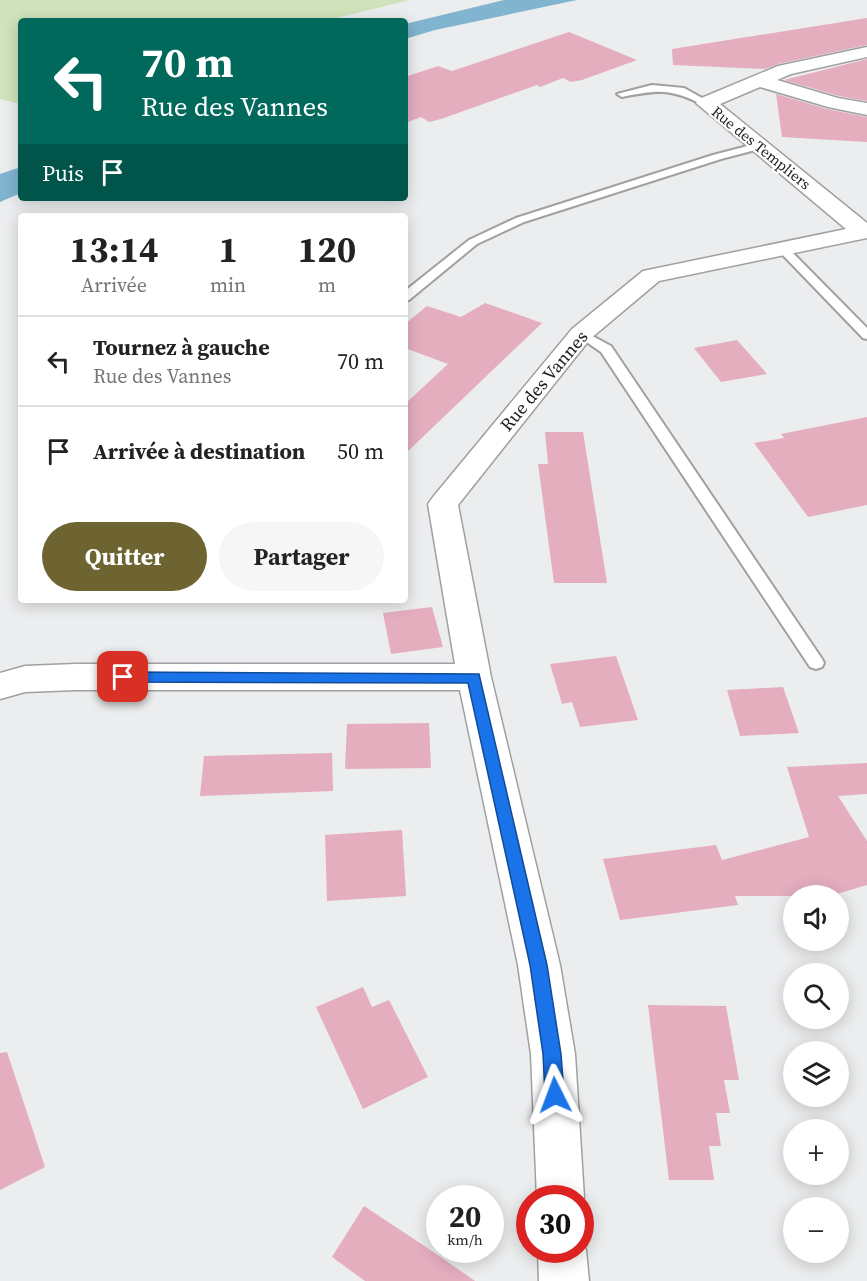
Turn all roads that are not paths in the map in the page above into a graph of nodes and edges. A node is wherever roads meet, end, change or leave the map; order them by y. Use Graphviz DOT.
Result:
graph roads {
  1 [pos="867,52"];
  2 [pos="759,81"];
  3 [pos="622,94"];
  4 [pos="706,103"];
  5 [pos="867,109"];
  6 [pos="759,146"];
  7 [pos="866,232"];
  8 [pos="783,249"];
  9 [pos="408,295"];
  10 [pos="581,334"];
  11 [pos="867,335"];
  12 [pos="816,663"];
  13 [pos="474,678"];
  14 [pos="0,686"];
  15 [pos="559,1185"];
  16 [pos="563,1263"];
  17 [pos="564,1281"];
  1 -- 2 [label="street, Rue des Templiers"];
  2 -- 4 [label="street, Rue des Templiers"];
  2 -- 5 [label="street"];
  3 -- 4 [label="lane"];
  4 -- 6 [label="street, Rue des Templiers"];
  6 -- 7 [label="street, Rue des Templiers"];
  6 -- 9 [label="lane"];
  7 -- 8 [label="street, Rue des Vannes"];
  8 -- 10 [label="street, Rue des Vannes"];
  8 -- 11 [label="lane"];
  10 -- 12 [label="lane"];
  10 -- 13 [label="street, Rue des Vannes"];
  13 -- 14 [label="street"];
  13 -- 15 [label="street, Rue des Vannes"];
  16 -- 17 [label="street"];
}
